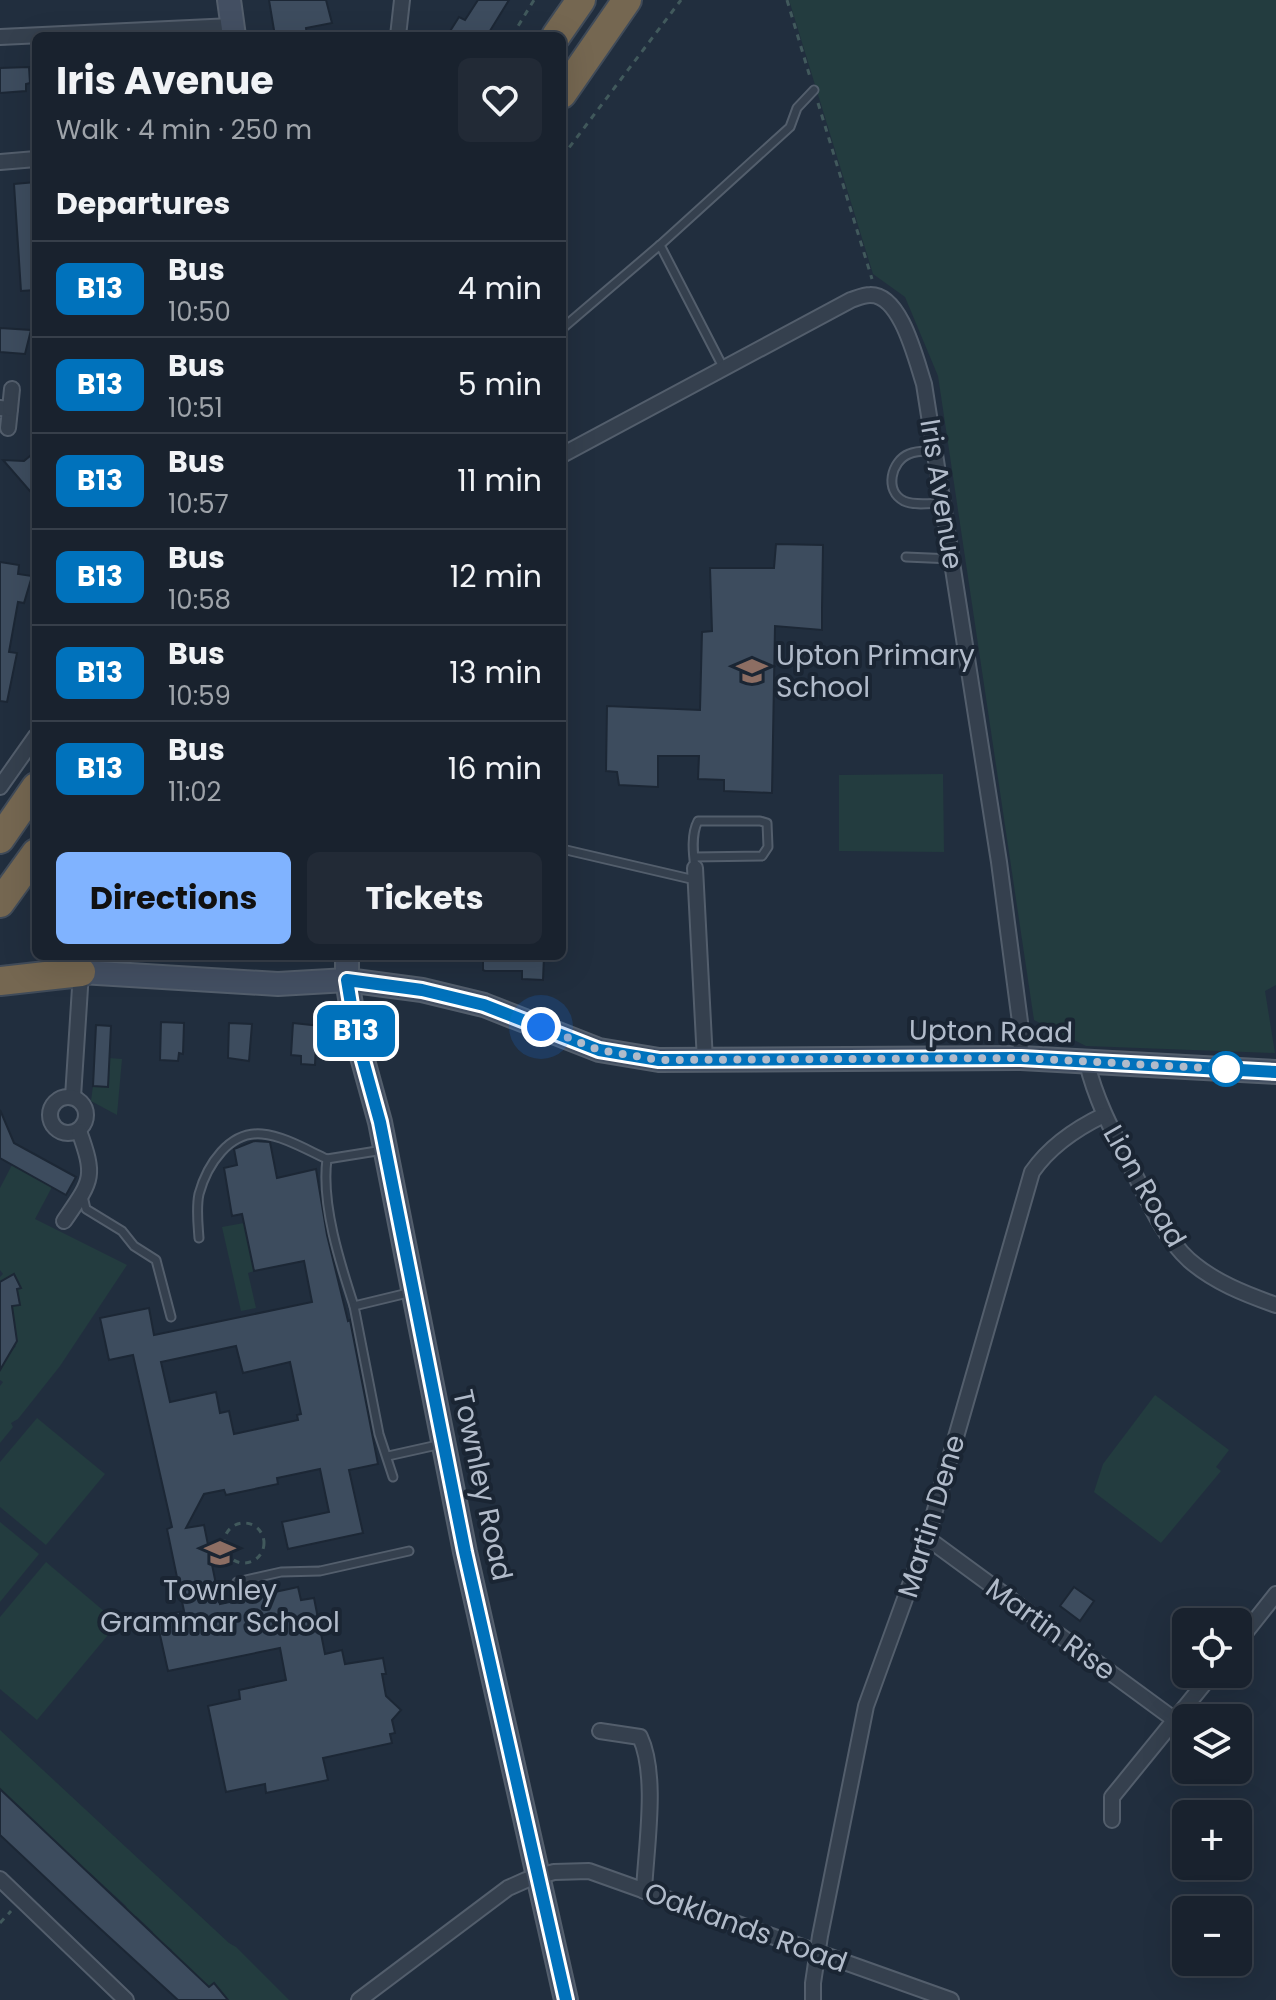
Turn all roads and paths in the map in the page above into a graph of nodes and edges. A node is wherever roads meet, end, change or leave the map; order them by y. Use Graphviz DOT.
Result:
graph roads {
  1 [pos="229,0"];
  2 [pos="402,0"];
  3 [pos="534,0"];
  4 [pos="581,0"];
  5 [pos="627,0"];
  6 [pos="681,0"];
  7 [pos="787,0"];
  8 [pos="233,31"];
  9 [pos="194,32"];
  10 [pos="398,32"];
  11 [pos="514,32"];
  12 [pos="559,32"];
  13 [pos="32,36"];
  14 [pos="0,37"];
  15 [pos="566,88"];
  16 [pos="814,90"];
  17 [pos="566,152"];
  18 [pos="32,159"];
  19 [pos="0,162"];
  20 [pos="660,245"];
  21 [pos="873,294"];
  22 [pos="566,325"];
  23 [pos="723,367"];
  24 [pos="12,389"];
  25 [pos="5,409"];
  26 [pos="8,428"];
  27 [pos="935,451"];
  28 [pos="566,453"];
  29 [pos="943,503"];
  30 [pos="906,557"];
  31 [pos="952,559"];
  32 [pos="32,742"];
  33 [pos="0,787"];
  34 [pos="32,793"];
  35 [pos="0,839"];
  36 [pos="566,850"];
  37 [pos="32,859"];
  38 [pos="694,868"];
  39 [pos="0,903"];
  40 [pos="347,960"];
  41 [pos="72,964"];
  42 [pos="347,980"];
  43 [pos="0,981"];
  44 [pos="1021,1058"];
  45 [pos="705,1061"];
  46 [pos="1087,1063"];
  47 [pos="1276,1072"];
  48 [pos="73,1097"];
  49 [pos="1104,1115"];
  50 [pos="79,1131"];
  51 [pos="385,1149"];
  52 [pos="327,1159"];
  53 [pos="83,1193"];
  54 [pos="64,1221"];
  55 [pos="199,1238"];
  56 [pos="414,1292"];
  57 [pos="1276,1305"];
  58 [pos="354,1306"];
  59 [pos="171,1317"];
  60 [pos="444,1444"];
  61 [pos="388,1456"];
  62 [pos="393,1477"];
  63 [pos="927,1538"];
  64 [pos="409,1551"];
  65 [pos="226,1552"];
  66 [pos="237,1582"];
  67 [pos="1276,1594"];
  68 [pos="1252,1624"];
  69 [pos="1201,1688"];
  70 [pos="1188,1704"];
  71 [pos="1172,1718"];
  72 [pos="1172,1724"];
  73 [pos="600,1731"];
  74 [pos="1112,1820"];
  75 [pos="539,1876"];
  76 [pos="0,1879"];
  77 [pos="644,1891"];
  78 [pos="817,1953"];
  79 [pos="126,2000"];
  80 [pos="359,2000"];
  81 [pos="566,2000"];
  82 [pos="813,2000"];
  83 [pos="951,2000"];
  1 -- 8 [label="street"];
  2 -- 10 [label="street"];
  3 -- 11 [label="path"];
  4 -- 12 [label="highway"];
  5 -- 15 [label="highway"];
  6 -- 17 [label="path"];
  7 -- 16 [label="path"];
  8 -- 9 [label="street"];
  13 -- 14 [label="street"];
  16 -- 20 [label="lane"];
  16 -- 21 [label="path"];
  18 -- 19 [label="street"];
  20 -- 22 [label="lane"];
  20 -- 23 [label="lane"];
  21 -- 23 [label="street"];
  21 -- 27 [label="street, Iris Avenue"];
  23 -- 28 [label="street"];
  24 -- 25 [label="street"];
  25 -- 26 [label="street"];
  27 -- 29 [label="street, Iris Avenue"];
  27 -- 29 [label="lane"];
  29 -- 31 [label="street, Iris Avenue"];
  30 -- 31 [label="lane"];
  31 -- 44 [label="street, Iris Avenue"];
  32 -- 33 [label="street"];
  34 -- 35 [label="highway"];
  36 -- 38 [label="lane"];
  37 -- 39 [label="highway"];
  38 -- 38 [label="lane"];
  38 -- 45 [label="street"];
  40 -- 42 [label="street, Townley Road"];
  41 -- 42 [label="street, Upton Road"];
  41 -- 43 [label="highway"];
  41 -- 48 [label="street"];
  42 -- 45 [label="street, Upton Road"];
  42 -- 51 [label="street, Townley Road"];
  44 -- 45 [label="street, Upton Road"];
  44 -- 46 [label="street, Upton Road"];
  46 -- 47 [label="street, Upton Road"];
  46 -- 49 [label="street, Lion Road"];
  48 -- 50 [label="street"];
  48 -- 50 [label="street"];
  49 -- 57 [label="street, Lion Road"];
  49 -- 63 [label="street, Martin Dene"];
  50 -- 53 [label="street"];
  51 -- 52 [label="lane"];
  51 -- 56 [label="street, Townley Road"];
  52 -- 55 [label="lane"];
  52 -- 58 [label="lane"];
  53 -- 54 [label="street"];
  53 -- 59 [label="lane"];
  56 -- 58 [label="lane"];
  56 -- 60 [label="street, Townley Road"];
  58 -- 61 [label="lane"];
  60 -- 61 [label="lane"];
  60 -- 75 [label="street, Townley Road"];
  61 -- 62 [label="lane"];
  63 -- 71 [label="street, Martin Rise"];
  63 -- 78 [label="street, Martin Dene"];
  64 -- 66 [label="lane"];
  65 -- 65 [label="path"];
  67 -- 68 [label="street"];
  69 -- 70 [label="street"];
  72 -- 74 [label="street"];
  73 -- 77 [label="street"];
  75 -- 77 [label="street, Oaklands Road"];
  75 -- 80 [label="street, Oaklands Road"];
  75 -- 81 [label="street, Townley Road"];
  76 -- 79 [label="street"];
  77 -- 78 [label="street, Oaklands Road"];
  78 -- 82 [label="street, Martin Dene"];
  78 -- 83 [label="street, Oaklands Road"];
}
